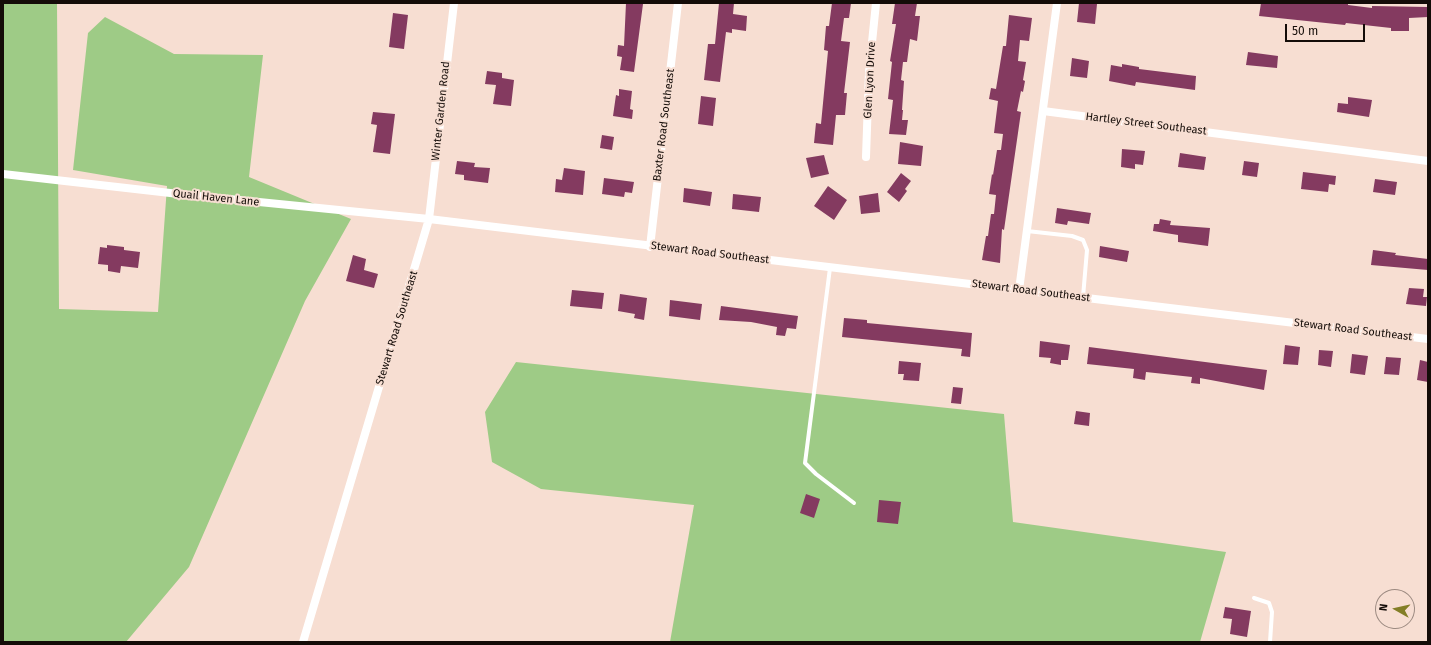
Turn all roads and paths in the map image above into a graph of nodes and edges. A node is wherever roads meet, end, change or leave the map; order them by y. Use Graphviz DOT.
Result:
graph roads {
  1 [pos="454,3"];
  2 [pos="678,3"];
  3 [pos="876,3"];
  4 [pos="1057,3"];
  5 [pos="1043,111"];
  6 [pos="866,158"];
  7 [pos="1428,161"];
  8 [pos="3,174"];
  9 [pos="429,220"];
  10 [pos="1027,231"];
  11 [pos="650,246"];
  12 [pos="830,268"];
  13 [pos="1019,290"];
  14 [pos="1083,297"];
  15 [pos="1428,339"];
  16 [pos="854,503"];
  17 [pos="1254,598"];
  18 [pos="303,642"];
  19 [pos="1270,642"];
  1 -- 9 [label="street, Winter Garden Road"];
  2 -- 11 [label="street, Baxter Road Southeast"];
  3 -- 6 [label="street, Glen Lyon Drive"];
  4 -- 5 [label="street"];
  5 -- 7 [label="street, Hartley Street Southeast"];
  5 -- 10 [label="street"];
  8 -- 9 [label="street, Quail Haven Lane"];
  9 -- 11 [label="street, Stewart Road Southeast"];
  9 -- 18 [label="street, Stewart Road Southeast"];
  10 -- 13 [label="street"];
  10 -- 14 [label="lane"];
  11 -- 12 [label="street, Stewart Road Southeast"];
  12 -- 13 [label="street, Stewart Road Southeast"];
  12 -- 16 [label="lane"];
  13 -- 14 [label="street, Stewart Road Southeast"];
  14 -- 15 [label="street, Stewart Road Southeast"];
  17 -- 19 [label="lane"];
}
